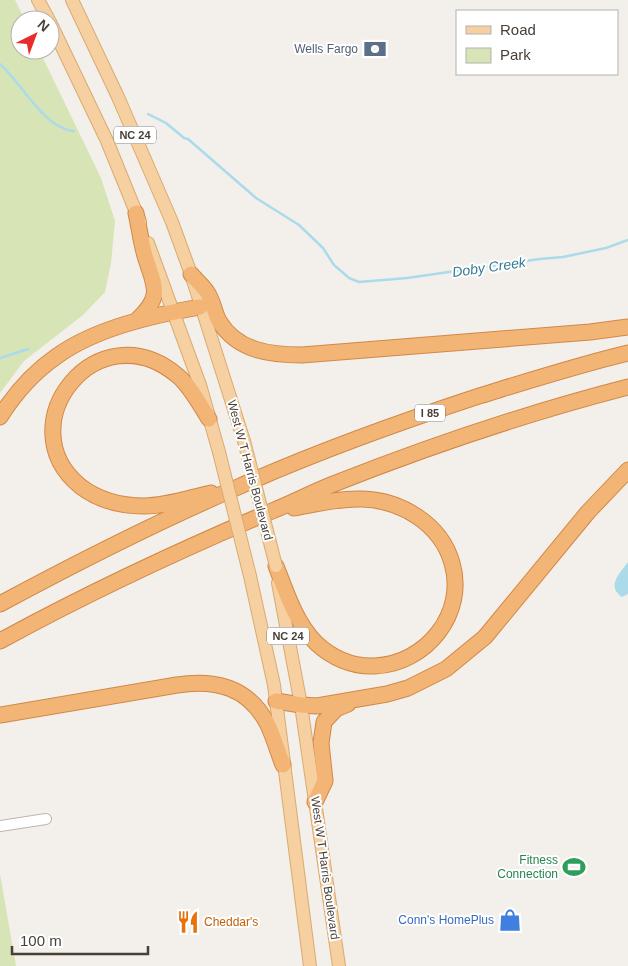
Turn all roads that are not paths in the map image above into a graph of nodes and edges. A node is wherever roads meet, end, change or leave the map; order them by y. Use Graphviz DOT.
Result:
graph roads {
  1 [pos="72,0"];
  2 [pos="60,42"];
  3 [pos="136,213"];
  4 [pos="191,274"];
  5 [pos="200,308"];
  6 [pos="173,312"];
  7 [pos="135,323"];
  8 [pos="628,328"];
  9 [pos="628,353"];
  10 [pos="628,387"];
  11 [pos="0,417"];
  12 [pos="210,419"];
  13 [pos="628,470"];
  14 [pos="237,487"];
  15 [pos="273,511"];
  16 [pos="276,566"];
  17 [pos="0,604"];
  18 [pos="0,641"];
  19 [pos="363,698"];
  20 [pos="276,701"];
  21 [pos="301,705"];
  22 [pos="0,715"];
  23 [pos="283,765"];
  24 [pos="315,802"];
  25 [pos="46,819"];
  26 [pos="0,826"];
  27 [pos="310,966"];
  28 [pos="339,966"];
  1 -- 4 [label="main road, West W T Harris Boulevard / NC 24"];
  2 -- 3 [label="main road, West W T Harris Boulevard / NC 24"];
  3 -- 6 [label="main road, West W T Harris Boulevard / NC 24"];
  3 -- 7 [label="highway"];
  4 -- 5 [label="main road, West W T Harris Boulevard / NC 24"];
  4 -- 8 [label="highway"];
  5 -- 6 [label="highway"];
  5 -- 16 [label="main road, West W T Harris Boulevard / NC 24, bridge"];
  6 -- 7 [label="highway"];
  6 -- 12 [label="main road, West W T Harris Boulevard / NC 24"];
  7 -- 11 [label="highway"];
  9 -- 14 [label="highway, I 85"];
  10 -- 15 [label="highway"];
  12 -- 14 [label="highway"];
  12 -- 20 [label="main road, West W T Harris Boulevard / NC 24, bridge"];
  13 -- 19 [label="highway"];
  14 -- 17 [label="highway, I 85"];
  15 -- 16 [label="highway"];
  15 -- 18 [label="highway"];
  16 -- 21 [label="main road, West W T Harris Boulevard / NC 24"];
  19 -- 21 [label="highway"];
  19 -- 24 [label="highway"];
  20 -- 21 [label="highway"];
  20 -- 23 [label="main road, West W T Harris Boulevard / NC 24"];
  21 -- 24 [label="main road, West W T Harris Boulevard / NC 24"];
  22 -- 23 [label="highway"];
  23 -- 27 [label="main road, West W T Harris Boulevard / NC 24"];
  24 -- 28 [label="main road, West W T Harris Boulevard / NC 24"];
  25 -- 26 [label="street"];
}
